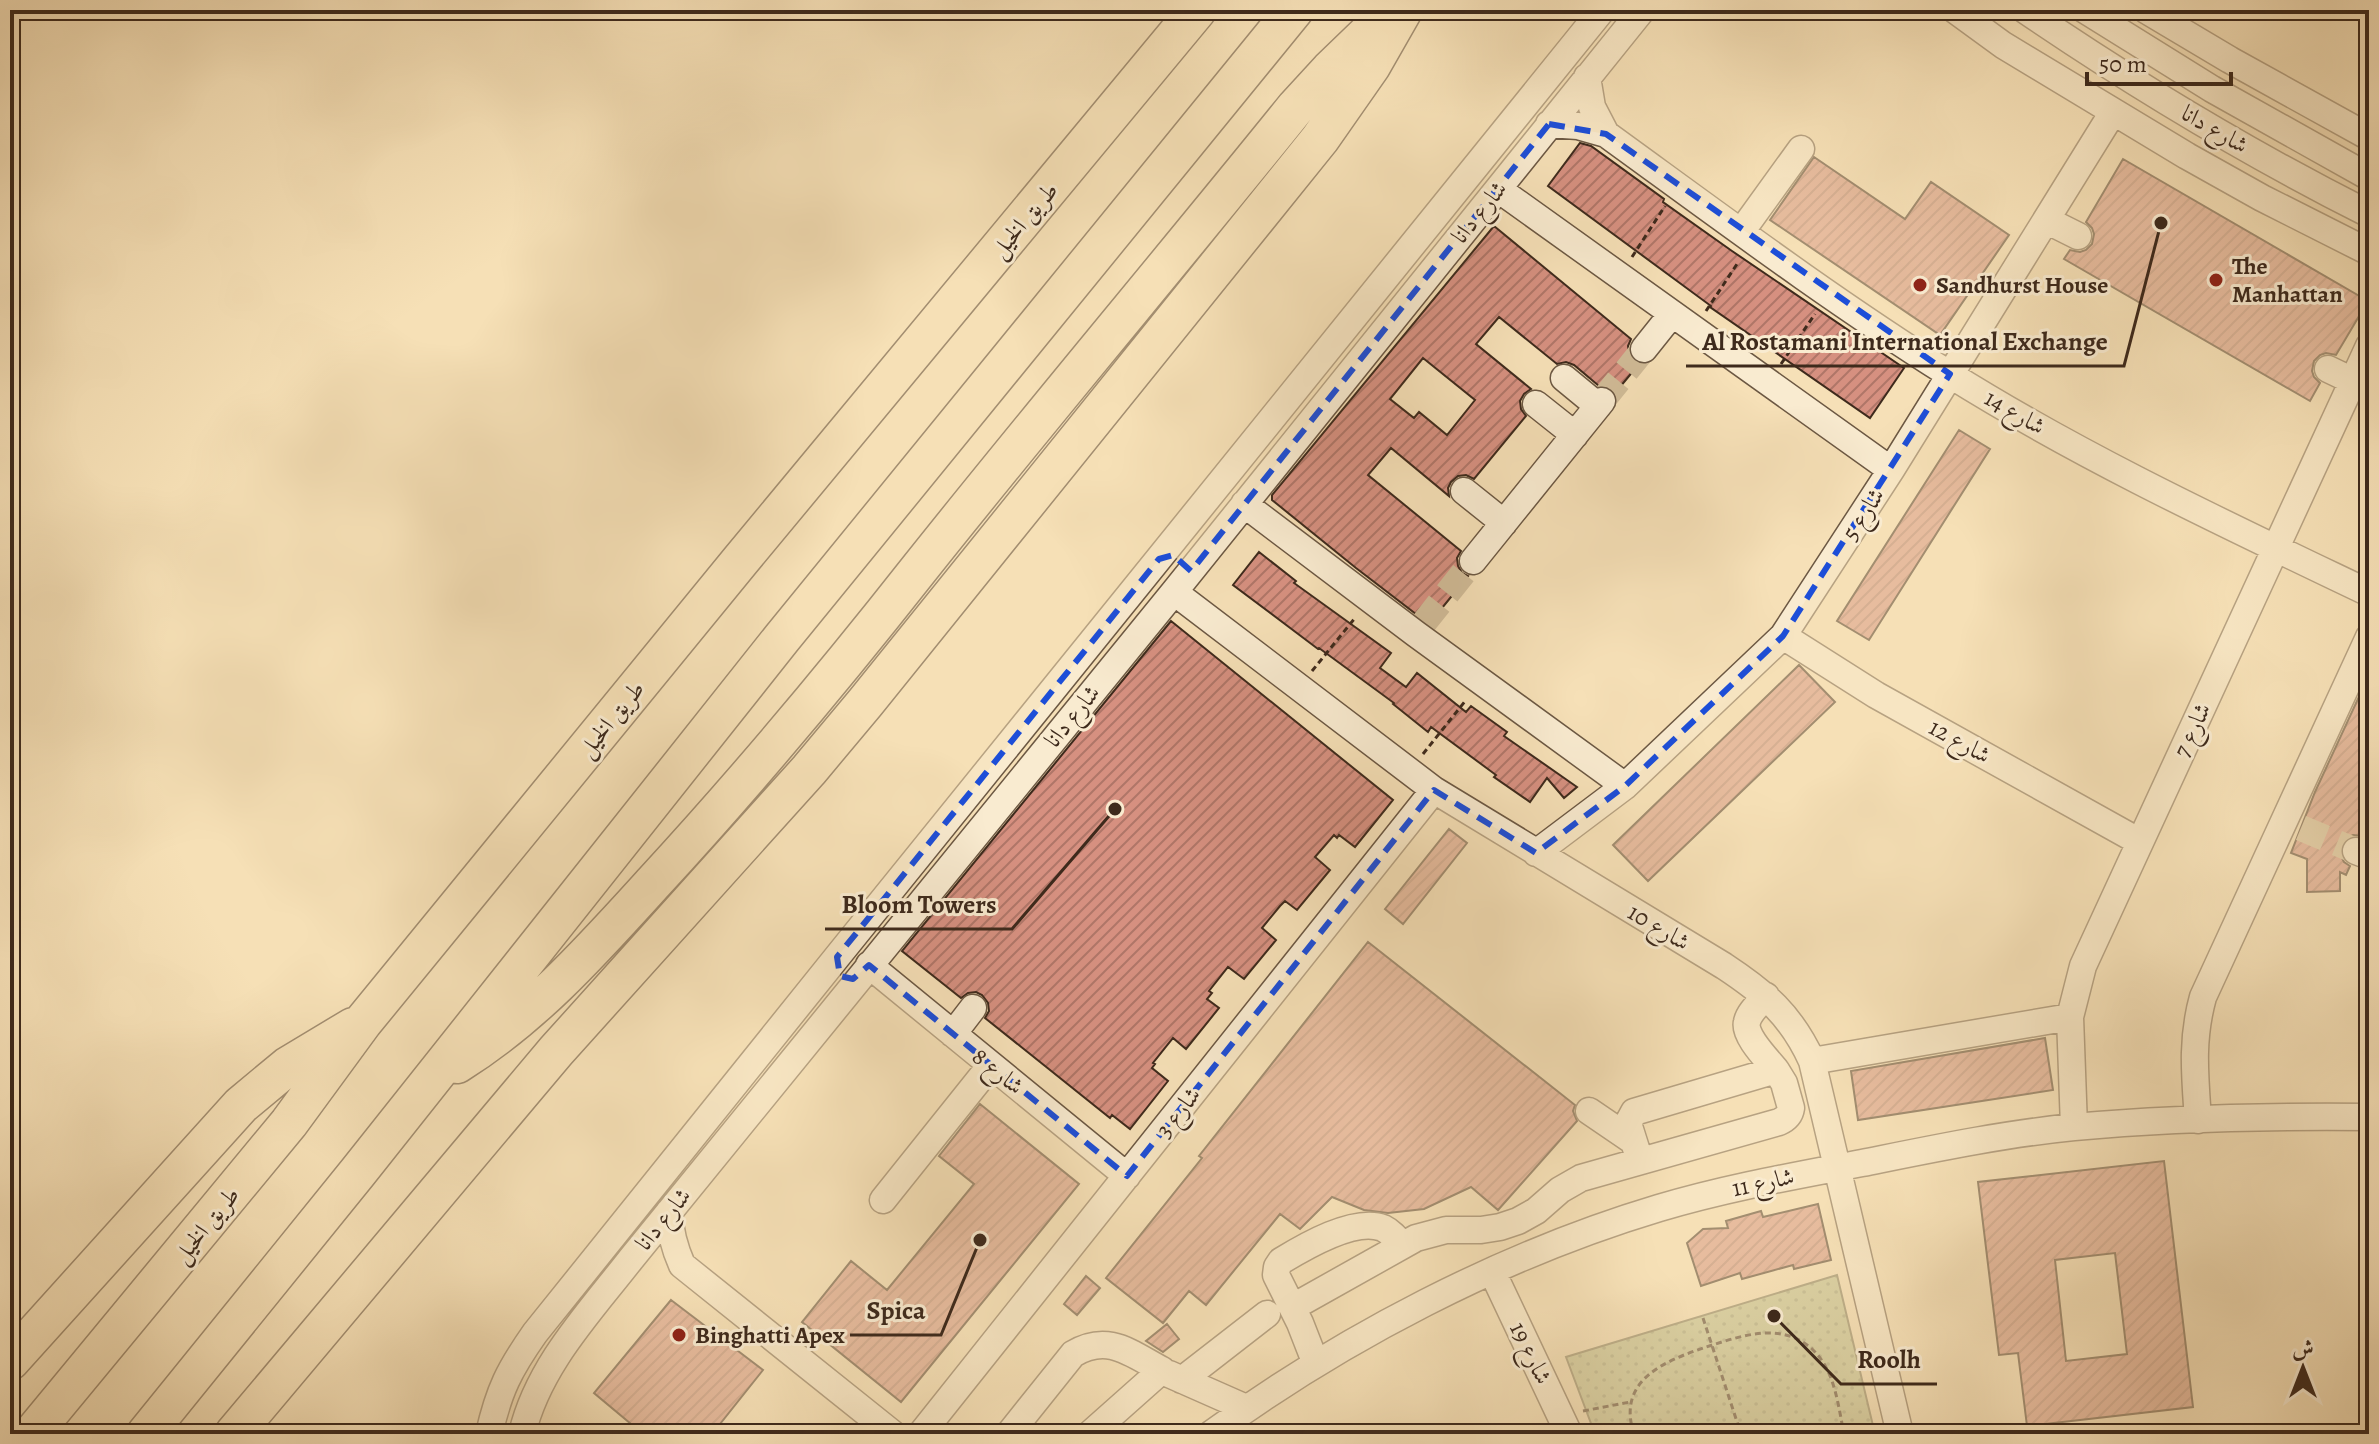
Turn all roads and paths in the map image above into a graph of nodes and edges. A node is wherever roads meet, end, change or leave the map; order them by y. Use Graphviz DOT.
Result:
graph roads {
  1 [pos="1197,10"];
  2 [pos="1294,10"];
  3 [pos="1393,10"];
  4 [pos="1403,10"];
  5 [pos="1602,10"];
  6 [pos="1642,10"];
  7 [pos="1955,10"];
  8 [pos="2025,10"];
  9 [pos="2085,10"];
  10 [pos="2146,10"];
  11 [pos="2173,17"];
  12 [pos="1587,77"];
  13 [pos="2113,112"];
  14 [pos="1549,124"];
  15 [pos="1606,134"];
  16 [pos="2369,137"];
  17 [pos="1801,149"];
  18 [pos="2369,177"];
  19 [pos="1678,186"];
  20 [pos="1498,189"];
  21 [pos="2369,214"];
  22 [pos="2046,220"];
  23 [pos="1747,236"];
  24 [pos="2078,236"];
  25 [pos="2369,252"];
  26 [pos="1619,276"];
  27 [pos="1828,294"];
  28 [pos="1683,322"];
  29 [pos="2369,346"];
  30 [pos="1644,349"];
  31 [pos="2328,369"];
  32 [pos="1950,374"];
  33 [pos="1564,378"];
  34 [pos="2353,381"];
  35 [pos="1769,383"];
  36 [pos="1533,407"];
  37 [pos="1571,439"];
  38 [pos="1891,470"];
  39 [pos="1468,487"];
  40 [pos="1244,504"];
  41 [pos="1508,519"];
  42 [pos="2276,549"];
  43 [pos="1473,561"];
  44 [pos="1152,568"];
  45 [pos="1175,590"];
  46 [pos="2369,593"];
  47 [pos="1370,599"];
  48 [pos="1783,636"];
  49 [pos="2369,637"];
  50 [pos="1481,681"];
  51 [pos="1300,687"];
  52 [pos="1410,771"];
  53 [pos="1625,786"];
  54 [pos="1434,790"];
  55 [pos="2140,842"];
  56 [pos="1536,853"];
  57 [pos="844,948"];
  58 [pos="868,967"];
  59 [pos="1766,996"];
  60 [pos="973,1008"];
  61 [pos="2070,1017"];
  62 [pos="363,1022"];
  63 [pos="953,1034"];
  64 [pos="1812,1061"];
  65 [pos="991,1065"];
  66 [pos="1776,1070"];
  67 [pos="427,1083"];
  68 [pos="1589,1111"];
  69 [pos="2369,1117"];
  70 [pos="2198,1120"];
  71 [pos="2074,1127"];
  72 [pos="1636,1151"];
  73 [pos="1837,1168"];
  74 [pos="1127,1176"];
  75 [pos="883,1200"];
  76 [pos="669,1212"];
  77 [pos="1402,1245"];
  78 [pos="631,1259"];
  79 [pos="682,1265"];
  80 [pos="1492,1271"];
  81 [pos="1267,1314"];
  82 [pos="1296,1315"];
  83 [pos="1703,1318"];
  84 [pos="1712,1346"];
  85 [pos="1325,1358"];
  86 [pos="10,1361"];
  87 [pos="1181,1380"];
  88 [pos="1630,1402"];
  89 [pos="1246,1408"];
  90 [pos="1565,1425"];
  91 [pos="32,1434"];
  92 [pos="146,1434"];
  93 [pos="234,1434"];
  94 [pos="489,1434"];
  95 [pos="522,1434"];
  96 [pos="893,1434"];
  97 [pos="921,1434"];
  98 [pos="1009,1434"];
  99 [pos="1090,1434"];
  100 [pos="1211,1434"];
  101 [pos="1634,1434"];
  102 [pos="1741,1434"];
  103 [pos="1844,1434"];
  104 [pos="1900,1434"];
  1 -- 62 [label="highway, طريق الخيل"];
  2 -- 67 [label="highway"];
  3 -- 67 [label="highway"];
  4 -- 93 [label="highway"];
  5 -- 44 [label="street, شارع دانا"];
  6 -- 12 [label="street, شارع دانا"];
  7 -- 13 [label="street"];
  8 -- 21 [label="street, شارع دانا"];
  9 -- 18 [label="street, شارع دانا"];
  10 -- 11 [label="street"];
  11 -- 16 [label="street"];
  12 -- 14 [label="street, شارع دانا"];
  12 -- 15 [label="street"];
  13 -- 22 [label="street, شارع 5"];
  13 -- 25 [label="street"];
  14 -- 15 [label="street, شارع 14"];
  14 -- 20 [label="street, شارع دانا"];
  15 -- 19 [label="street, شارع 14"];
  17 -- 23 [label="street"];
  19 -- 23 [label="street, شارع 14"];
  19 -- 26 [label="path"];
  20 -- 26 [label="street"];
  20 -- 40 [label="street, شارع دانا"];
  22 -- 24 [label="street"];
  22 -- 32 [label="street, شارع 5"];
  23 -- 27 [label="street, شارع 14"];
  23 -- 28 [label="path"];
  26 -- 28 [label="street"];
  27 -- 32 [label="street, شارع 14"];
  27 -- 35 [label="path"];
  28 -- 30 [label="street"];
  28 -- 35 [label="street"];
  29 -- 34 [label="street, شارع 7"];
  31 -- 34 [label="street"];
  32 -- 38 [label="street, شارع 5"];
  32 -- 42 [label="street, شارع 14"];
  33 -- 37 [label="street"];
  34 -- 42 [label="street, شارع 7"];
  35 -- 38 [label="street"];
  36 -- 37 [label="street"];
  37 -- 41 [label="street"];
  38 -- 48 [label="street, شارع 5"];
  39 -- 41 [label="street"];
  40 -- 45 [label="street, شارع دانا"];
  40 -- 47 [label="street"];
  41 -- 43 [label="street"];
  42 -- 46 [label="street, شارع 14"];
  42 -- 55 [label="street, شارع 7"];
  44 -- 45 [label="street"];
  44 -- 45 [label="street"];
  44 -- 57 [label="street, شارع دانا"];
  45 -- 51 [label="street, شارع 10"];
  45 -- 58 [label="street, شارع دانا"];
  47 -- 50 [label="street"];
  47 -- 51 [label="path"];
  48 -- 53 [label="street, شارع 5"];
  48 -- 55 [label="street, شارع 12"];
  49 -- 70 [label="street"];
  50 -- 52 [label="path"];
  50 -- 53 [label="street"];
  51 -- 52 [label="street, شارع 10"];
  52 -- 54 [label="street, شارع 10"];
  53 -- 56 [label="street, شارع 5"];
  54 -- 56 [label="street, شارع 10"];
  54 -- 74 [label="street, شارع 3"];
  55 -- 61 [label="street, شارع 7"];
  56 -- 59 [label="street, شارع 10"];
  57 -- 58 [label="street"];
  57 -- 58 [label="street"];
  57 -- 94 [label="street, شارع دانا"];
  58 -- 63 [label="street, شارع 8"];
  58 -- 76 [label="street, شارع دانا"];
  59 -- 64 [label="street, شارع 10"];
  59 -- 66 [label="street"];
  60 -- 63 [label="street"];
  61 -- 64 [label="street"];
  61 -- 71 [label="street, شارع 7"];
  62 -- 86 [label="highway"];
  62 -- 91 [label="highway, طريق الخيل"];
  63 -- 65 [label="street, شارع 8"];
  64 -- 73 [label="street, شارع 10"];
  65 -- 74 [label="street, شارع 8"];
  65 -- 75 [label="street"];
  66 -- 72 [label="street"];
  66 -- 72 [label="street"];
  67 -- 92 [label="highway"];
  68 -- 72 [label="street"];
  69 -- 70 [label="street, شارع 11"];
  70 -- 71 [label="street, شارع 11"];
  71 -- 73 [label="street, شارع 11"];
  72 -- 77 [label="street"];
  73 -- 80 [label="street, شارع 11"];
  73 -- 104 [label="street, شارع 10"];
  74 -- 97 [label="street, شارع 3"];
  76 -- 78 [label="street, شارع دانا"];
  76 -- 79 [label="street"];
  77 -- 82 [label="street"];
  77 -- 82 [label="street"];
  78 -- 79 [label="street"];
  78 -- 95 [label="street, شارع دانا"];
  79 -- 96 [label="street"];
  80 -- 85 [label="street, شارع 11"];
  80 -- 90 [label="street, شارع 19"];
  81 -- 87 [label="street"];
  82 -- 85 [label="street"];
  83 -- 84 [label="path"];
  84 -- 88 [label="path"];
  84 -- 102 [label="path"];
  84 -- 103 [label="path"];
  85 -- 89 [label="street, شارع 11"];
  87 -- 89 [label="street"];
  87 -- 98 [label="street"];
  87 -- 99 [label="street"];
  87 -- 100 [label="street"];
  88 -- 90 [label="path"];
  88 -- 101 [label="path"];
  89 -- 100 [label="street, شارع 11"];
}
